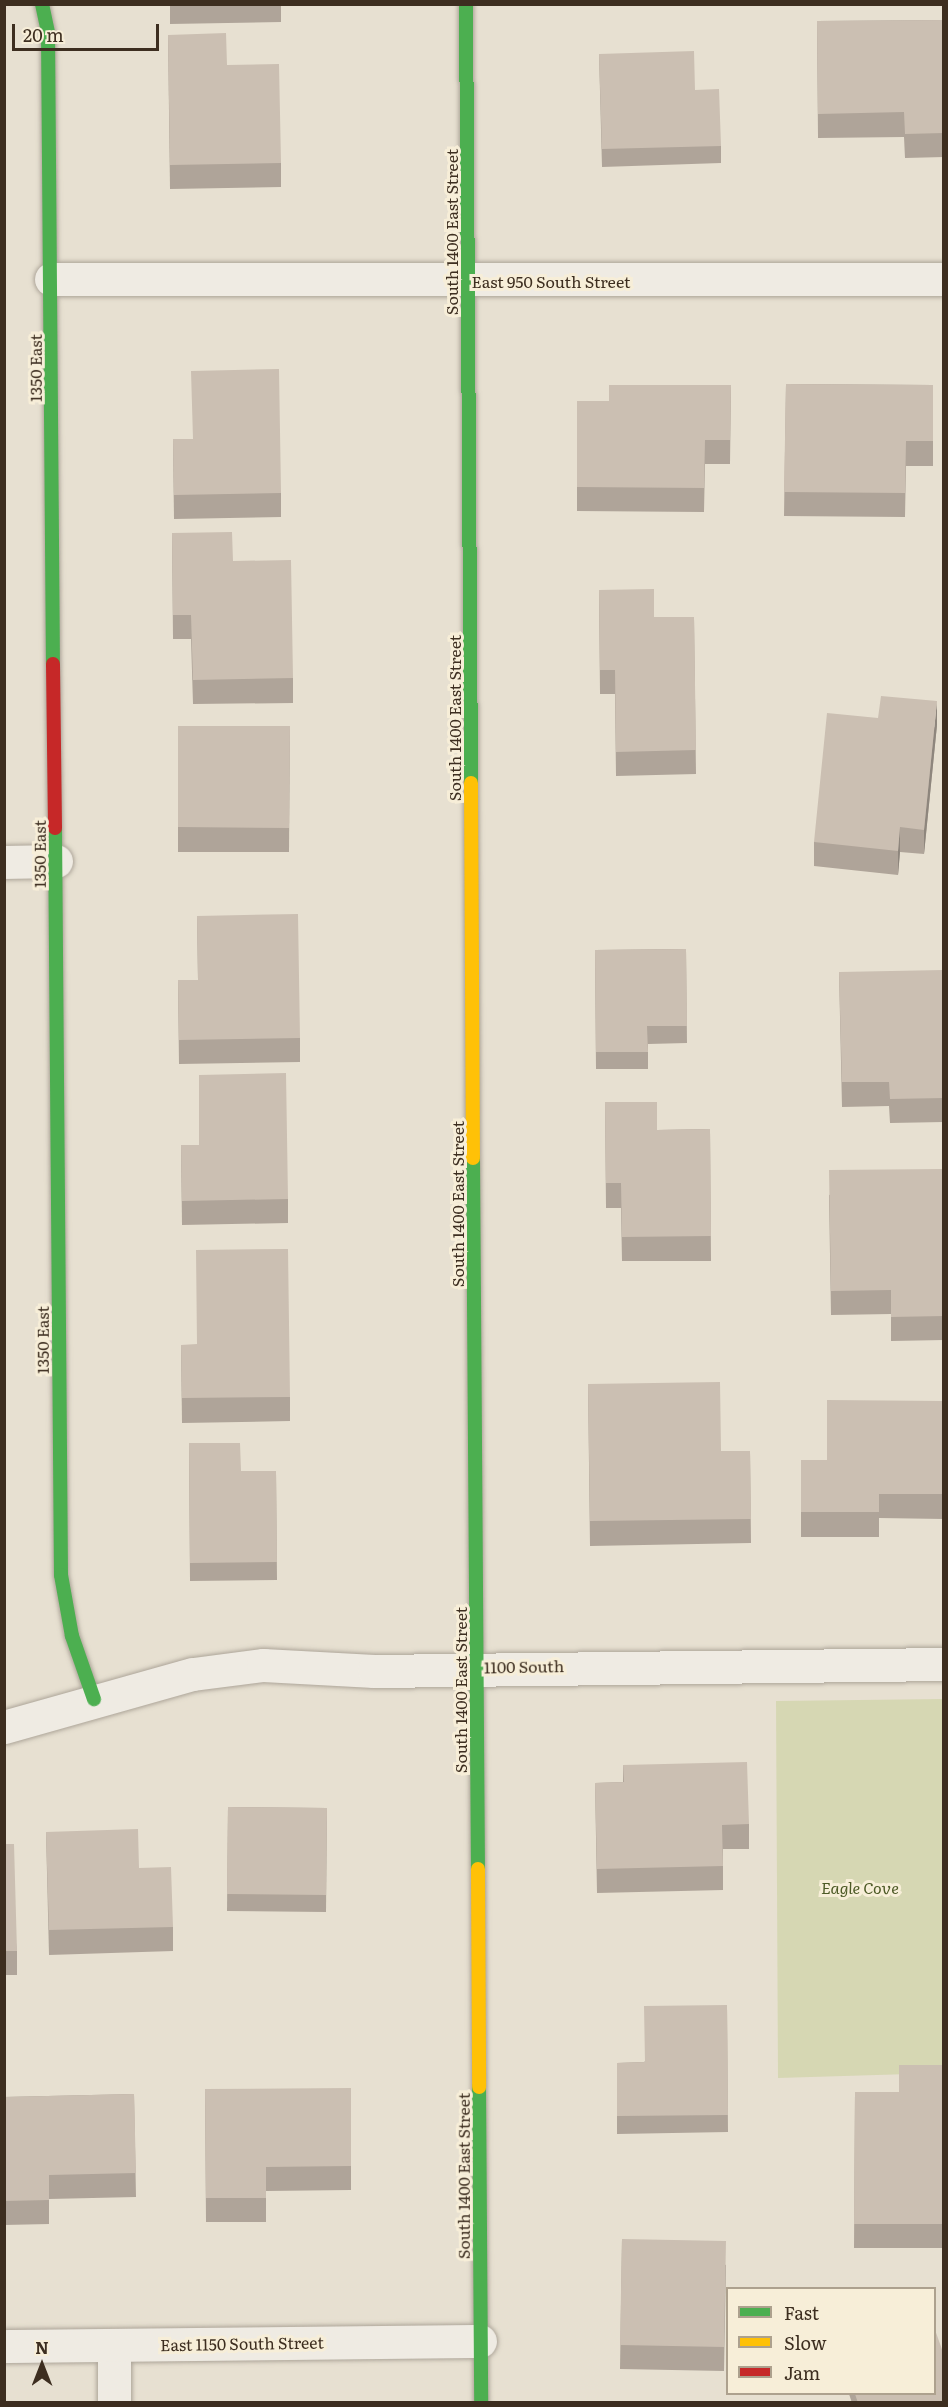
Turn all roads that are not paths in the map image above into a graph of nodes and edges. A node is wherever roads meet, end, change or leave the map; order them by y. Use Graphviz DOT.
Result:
graph roads {
  1 [pos="42,4"];
  2 [pos="466,4"];
  3 [pos="51,279"];
  4 [pos="944,279"];
  5 [pos="468,282"];
  6 [pos="56,861"];
  7 [pos="4,862"];
  8 [pos="944,1664"];
  9 [pos="476,1667"];
  10 [pos="94,1699"];
  11 [pos="4,1727"];
  12 [pos="480,2341"];
  13 [pos="114,2345"];
  14 [pos="4,2346"];
  15 [pos="114,2403"];
  16 [pos="481,2403"];
  1 -- 3 [label="street, 1350 East"];
  2 -- 5 [label="street, South 1400 East Street"];
  3 -- 5 [label="street, East 950 South Street"];
  3 -- 6 [label="street, 1350 East"];
  4 -- 5 [label="street, East 950 South Street"];
  5 -- 9 [label="street, South 1400 East Street"];
  6 -- 7 [label="street"];
  6 -- 10 [label="street, 1350 East"];
  8 -- 9 [label="street, 1100 South"];
  9 -- 10 [label="street, 1100 South"];
  9 -- 12 [label="street, South 1400 East Street"];
  10 -- 11 [label="street, 1100 South"];
  12 -- 13 [label="street, East 1150 South Street"];
  12 -- 16 [label="street, South 1400 East Street"];
  13 -- 14 [label="street, East 1150 South Street"];
  13 -- 15 [label="street"];
}
